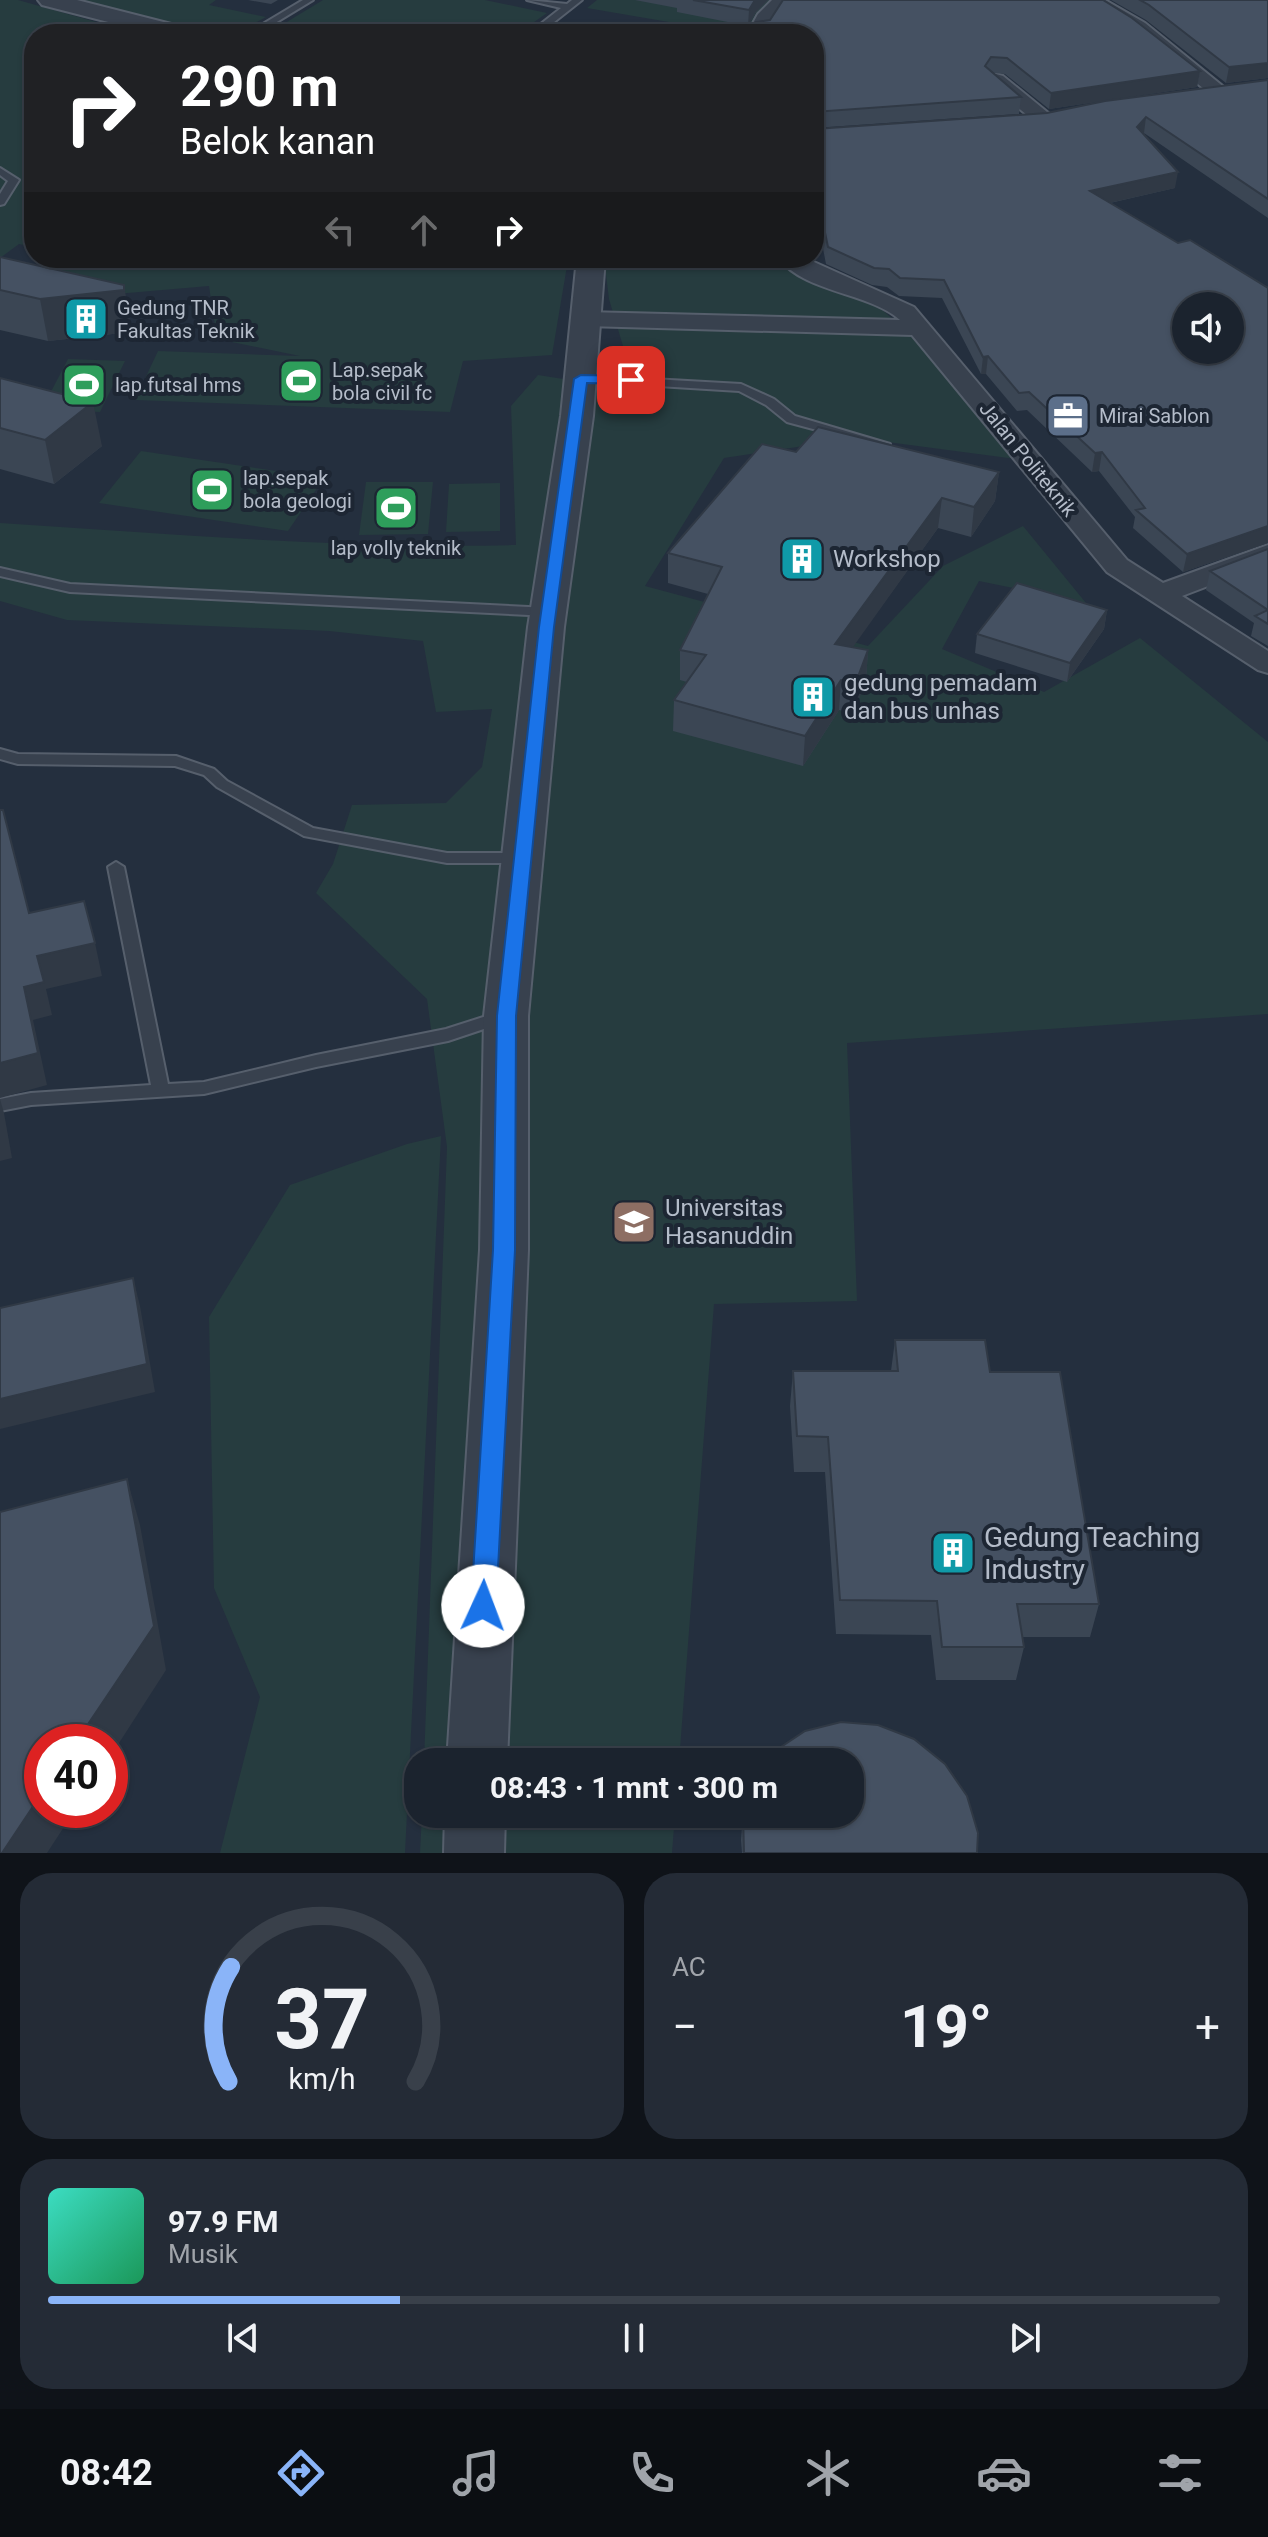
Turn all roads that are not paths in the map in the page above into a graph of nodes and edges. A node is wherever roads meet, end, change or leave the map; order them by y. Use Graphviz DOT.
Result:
graph roads {
  1 [pos="50,0"];
  2 [pos="309,0"];
  3 [pos="531,0"];
  4 [pos="578,0"];
  5 [pos="782,0"];
  6 [pos="1091,0"];
  7 [pos="569,7"];
  8 [pos="144,24"];
  9 [pos="268,24"];
  10 [pos="546,24"];
  11 [pos="762,24"];
  12 [pos="996,80"];
  13 [pos="1243,90"];
  14 [pos="1220,92"];
  15 [pos="1188,96"];
  16 [pos="1071,115"];
  17 [pos="1045,120"];
  18 [pos="1011,123"];
  19 [pos="0,171"];
  20 [pos="0,202"];
  21 [pos="590,268"];
  22 [pos="813,268"];
  23 [pos="586,319"];
  24 [pos="920,328"];
  25 [pos="581,379"];
  26 [pos="898,447"];
  27 [pos="1268,553"];
  28 [pos="0,572"];
  29 [pos="1159,595"];
  30 [pos="549,612"];
  31 [pos="1268,664"];
  32 [pos="0,754"];
  33 [pos="524,858"];
  34 [pos="116,867"];
  35 [pos="506,1016"];
  36 [pos="161,1091"];
  37 [pos="0,1105"];
  38 [pos="478,1748"];
  39 [pos="475,1828"];
  40 [pos="474,1853"];
  1 -- 8 [label="street"];
  2 -- 9 [label="lane"];
  3 -- 7 [label="lane"];
  4 -- 7 [label="lane"];
  5 -- 11 [label="street"];
  6 -- 14 [label="street"];
  7 -- 10 [label="lane"];
  12 -- 17 [label="street"];
  13 -- 14 [label="street"];
  14 -- 15 [label="street"];
  16 -- 17 [label="street"];
  17 -- 18 [label="street"];
  19 -- 20 [label="lane"];
  21 -- 23 [label="street"];
  22 -- 24 [label="street, Jalan Politeknik"];
  23 -- 24 [label="street"];
  23 -- 25 [label="street"];
  24 -- 29 [label="street, Jalan Politeknik"];
  25 -- 26 [label="lane"];
  25 -- 30 [label="street"];
  27 -- 29 [label="street"];
  28 -- 30 [label="lane"];
  29 -- 31 [label="street, Jalan Politeknik"];
  30 -- 33 [label="street"];
  32 -- 33 [label="lane"];
  33 -- 35 [label="street"];
  34 -- 36 [label="lane"];
  35 -- 36 [label="lane"];
  35 -- 38 [label="street"];
  36 -- 37 [label="lane"];
  39 -- 40 [label="street"];
}
